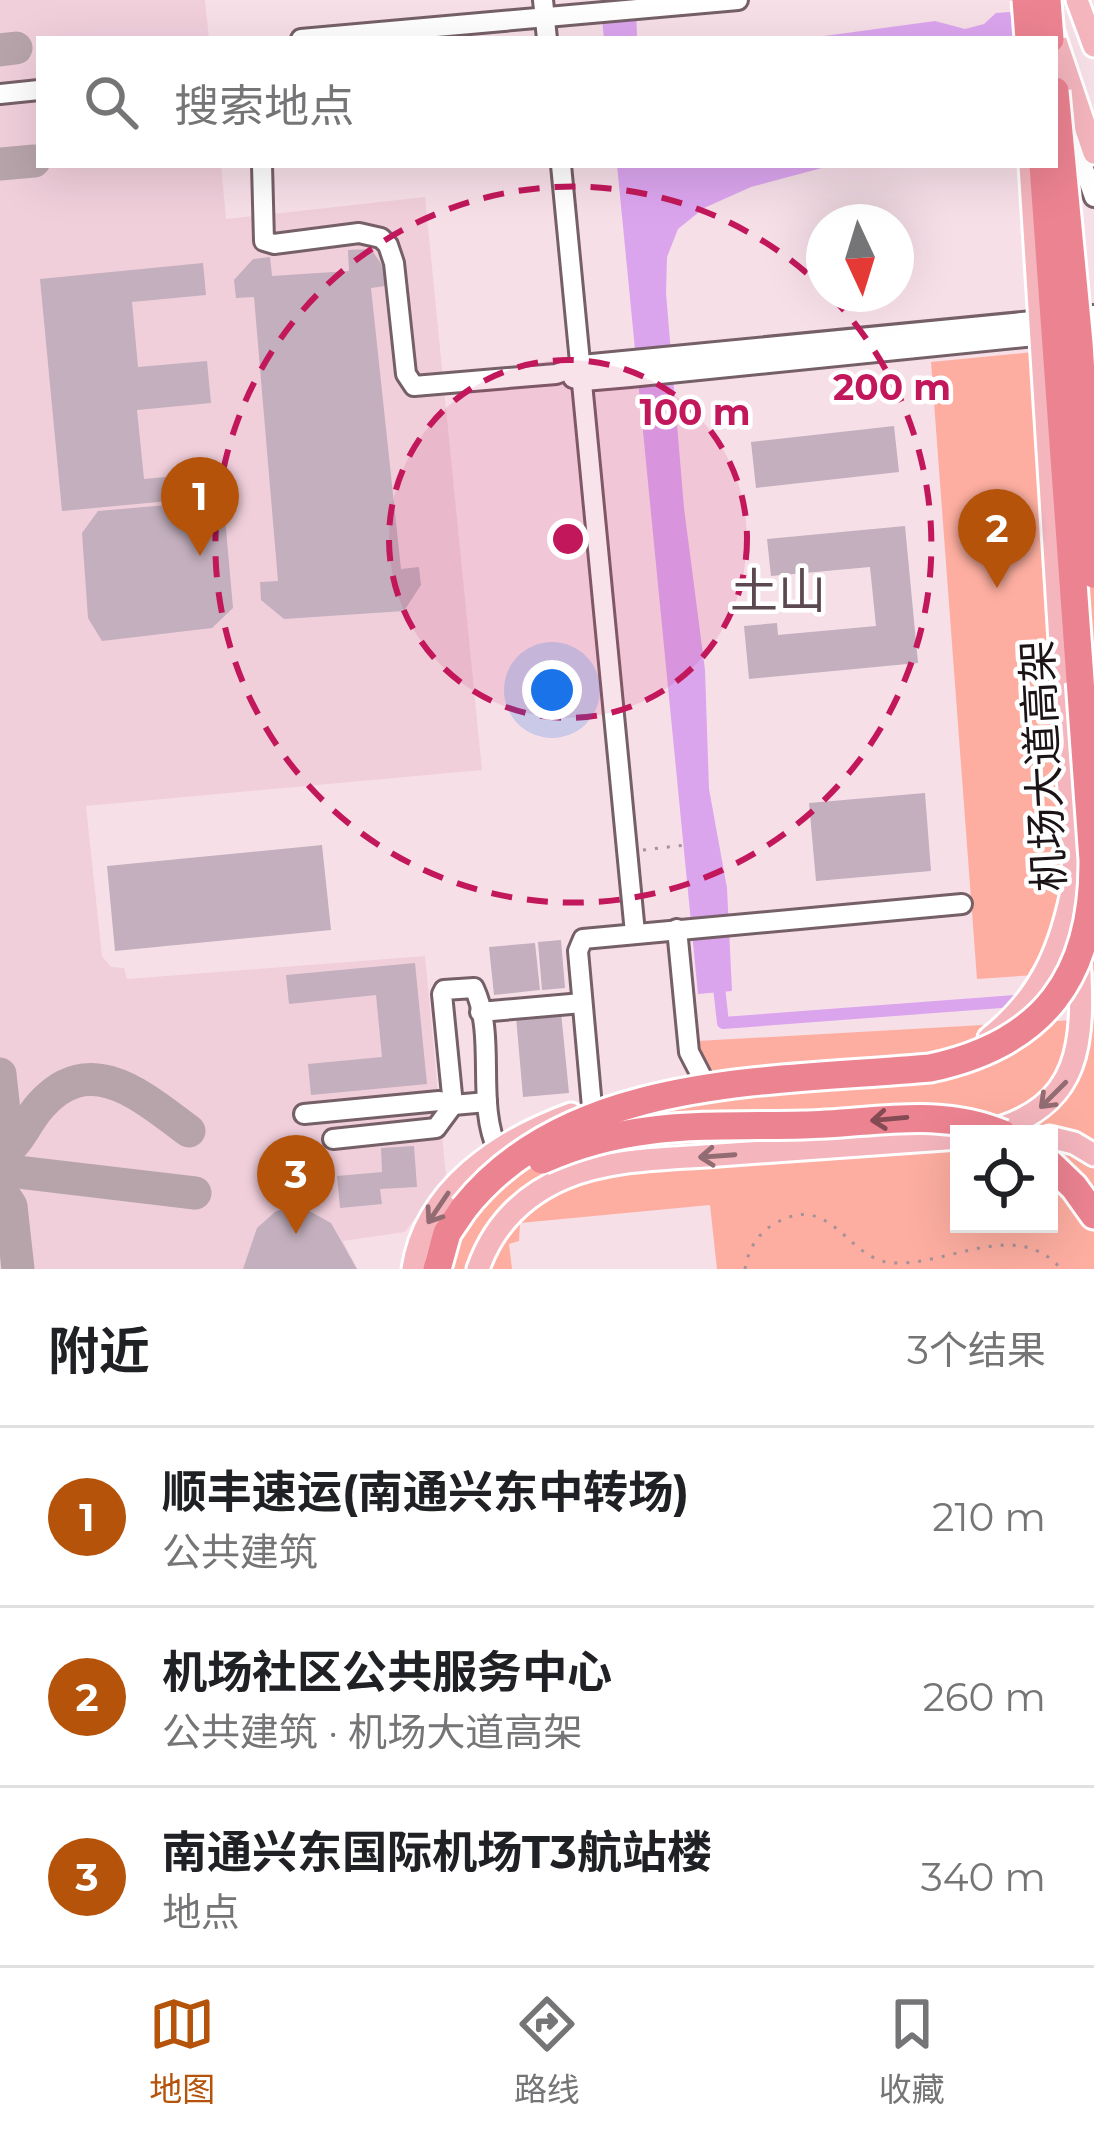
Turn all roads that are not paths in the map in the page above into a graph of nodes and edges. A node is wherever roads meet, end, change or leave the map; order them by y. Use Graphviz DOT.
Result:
graph roads {
  1 [pos="738,0"];
  2 [pos="1023,0"];
  3 [pos="1045,0"];
  4 [pos="1077,0"];
  5 [pos="544,9"];
  6 [pos="325,36"];
  7 [pos="1032,36"];
  8 [pos="1051,36"];
  9 [pos="1057,36"];
  10 [pos="1058,41"];
  11 [pos="1094,46"];
  12 [pos="36,90"];
  13 [pos="0,94"];
  14 [pos="1058,98"];
  15 [pos="1058,122"];
  16 [pos="1094,153"];
  17 [pos="262,168"];
  18 [pos="560,168"];
  19 [pos="1030,168"];
  20 [pos="1042,168"];
  21 [pos="1094,197"];
  22 [pos="1094,315"];
  23 [pos="1094,330"];
  24 [pos="685,363"];
  25 [pos="583,373"];
  26 [pos="1094,574"];
  27 [pos="1074,881"];
  28 [pos="962,904"];
  29 [pos="682,928"];
  30 [pos="635,932"];
  31 [pos="582,1003"];
  32 [pos="480,1012"];
  33 [pos="704,1081"];
  34 [pos="488,1102"];
  35 [pos="453,1105"];
  36 [pos="592,1107"];
  37 [pos="304,1114"];
  38 [pos="977,1125"];
  39 [pos="1012,1125"];
  40 [pos="334,1139"];
  41 [pos="950,1139"];
  42 [pos="1058,1140"];
  43 [pos="498,1151"];
  44 [pos="1094,1155"];
  45 [pos="1058,1171"];
  46 [pos="464,1208"];
  47 [pos="1094,1216"];
  48 [pos="430,1266"];
  49 [pos="478,1269"];
  1 -- 5 [label="street"];
  2 -- 7 [label="highway, bridge"];
  3 -- 8 [label="highway, bridge"];
  3 -- 9 [label="main road"];
  4 -- 11 [label="main road"];
  5 -- 6 [label="street"];
  10 -- 16 [label="main road"];
  12 -- 13 [label="street"];
  14 -- 21 [label="street"];
  15 -- 26 [label="highway, bridge"];
  17 -- 25 [label="street"];
  18 -- 25 [label="street"];
  19 -- 27 [label="main road, bridge"];
  20 -- 46 [label="highway, 机场大道高架, bridge"];
  22 -- 24 [label="street"];
  23 -- 24 [label="street"];
  24 -- 25 [label="street"];
  25 -- 30 [label="street"];
  27 -- 33 [label="main road"];
  27 -- 39 [label="main road, one-way"];
  28 -- 29 [label="street"];
  29 -- 30 [label="street"];
  29 -- 33 [label="street"];
  30 -- 31 [label="street"];
  31 -- 32 [label="street"];
  31 -- 36 [label="street"];
  32 -- 34 [label="street"];
  32 -- 35 [label="street"];
  33 -- 36 [label="main road"];
  34 -- 35 [label="street"];
  34 -- 43 [label="street"];
  35 -- 37 [label="street"];
  35 -- 40 [label="street"];
  36 -- 43 [label="main road"];
  38 -- 46 [label="highway, one-way, bridge"];
  41 -- 49 [label="main road, one-way"];
  42 -- 44 [label="main road"];
  43 -- 48 [label="main road, one-way"];
  45 -- 47 [label="highway"];
  46 -- 48 [label="highway, 机场大道高架"];
}
